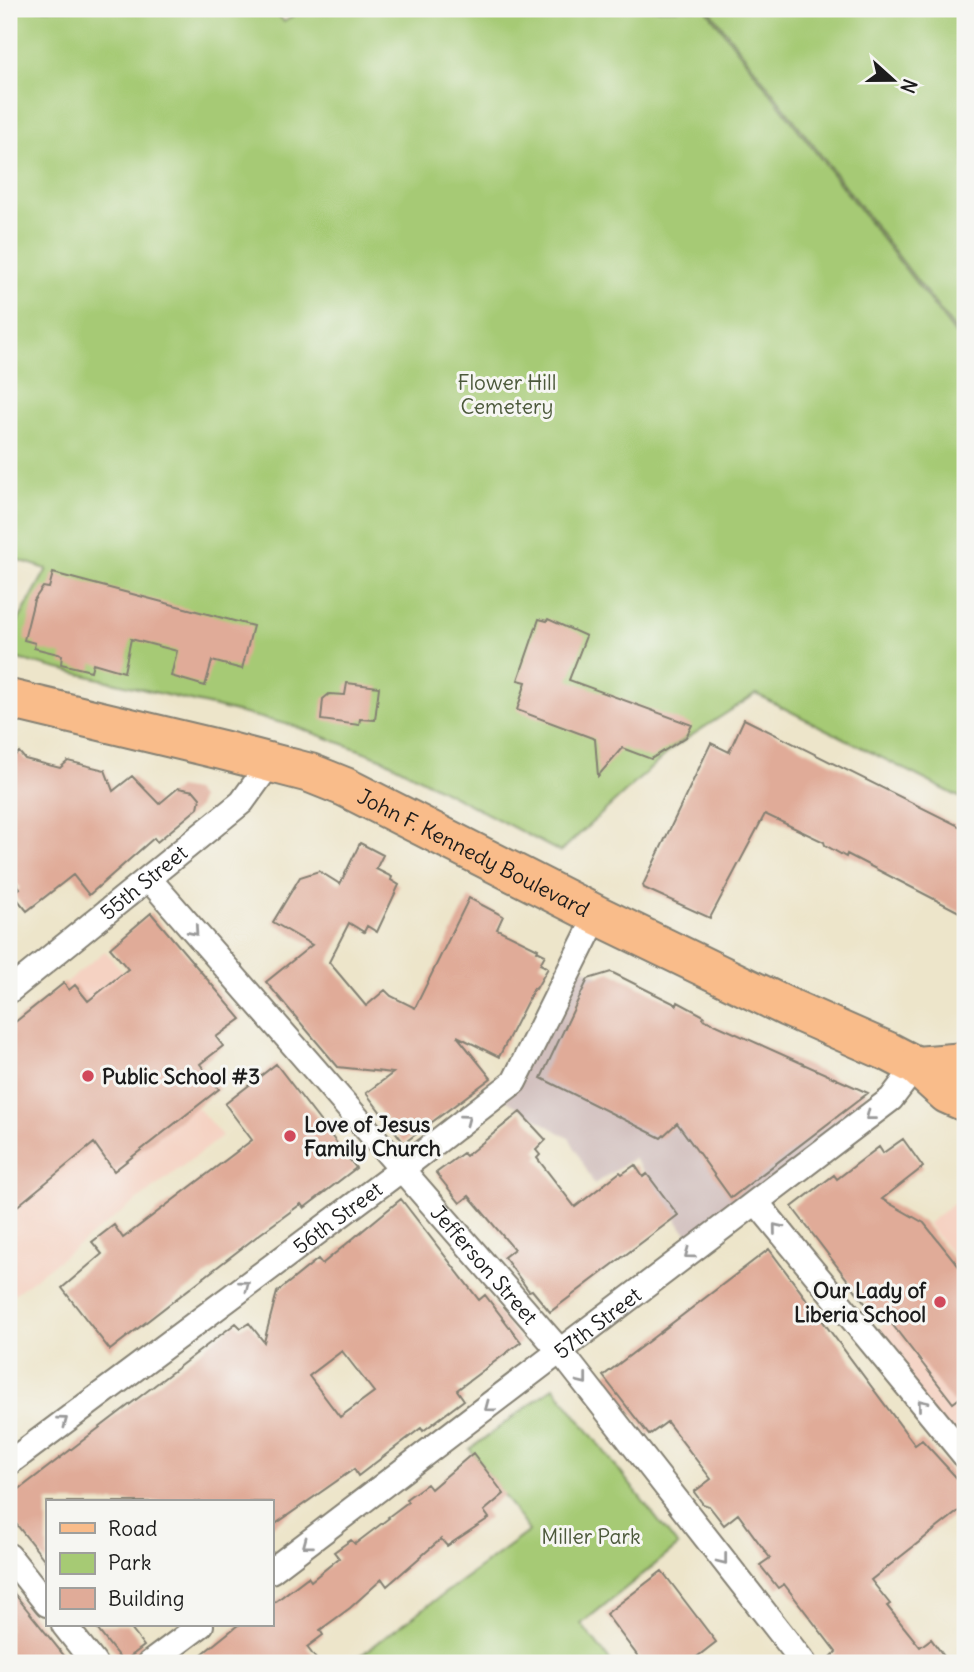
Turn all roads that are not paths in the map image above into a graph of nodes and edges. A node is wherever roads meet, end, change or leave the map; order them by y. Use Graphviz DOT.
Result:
graph roads {
  1 [pos="9,699"];
  2 [pos="270,764"];
  3 [pos="149,879"];
  4 [pos="597,915"];
  5 [pos="9,991"];
  6 [pos="965,1062"];
  7 [pos="915,1066"];
  8 [pos="965,1102"];
  9 [pos="402,1169"];
  10 [pos="757,1203"];
  11 [pos="560,1351"];
  12 [pos="965,1456"];
  13 [pos="9,1462"];
  14 [pos="9,1556"];
  15 [pos="273,1570"];
  16 [pos="46,1603"];
  17 [pos="65,1626"];
  18 [pos="200,1626"];
  19 [pos="94,1663"];
  20 [pos="150,1663"];
  21 [pos="804,1663"];
  1 -- 2 [label="main road, John F. Kennedy Boulevard"];
  2 -- 3 [label="street, 55th Street"];
  2 -- 4 [label="main road, John F. Kennedy Boulevard"];
  3 -- 5 [label="street, 55th Street"];
  3 -- 9 [label="street, Jefferson Street, one-way"];
  4 -- 7 [label="main road, John F. Kennedy Boulevard"];
  9 -- 4 [label="street, 56th Street, one-way"];
  6 -- 7 [label="main road, John F. Kennedy Boulevard"];
  7 -- 8 [label="main road, John F. Kennedy Boulevard"];
  7 -- 10 [label="street, 57th Street, one-way"];
  9 -- 11 [label="street, Jefferson Street"];
  13 -- 9 [label="street, 56th Street, one-way"];
  10 -- 11 [label="street, 57th Street, one-way"];
  12 -- 10 [label="street, one-way"];
  11 -- 15 [label="street, 57th Street, one-way"];
  11 -- 21 [label="street, Jefferson Street, one-way"];
  14 -- 16 [label="street"];
  17 -- 19 [label="street"];
  18 -- 20 [label="street"];
}
